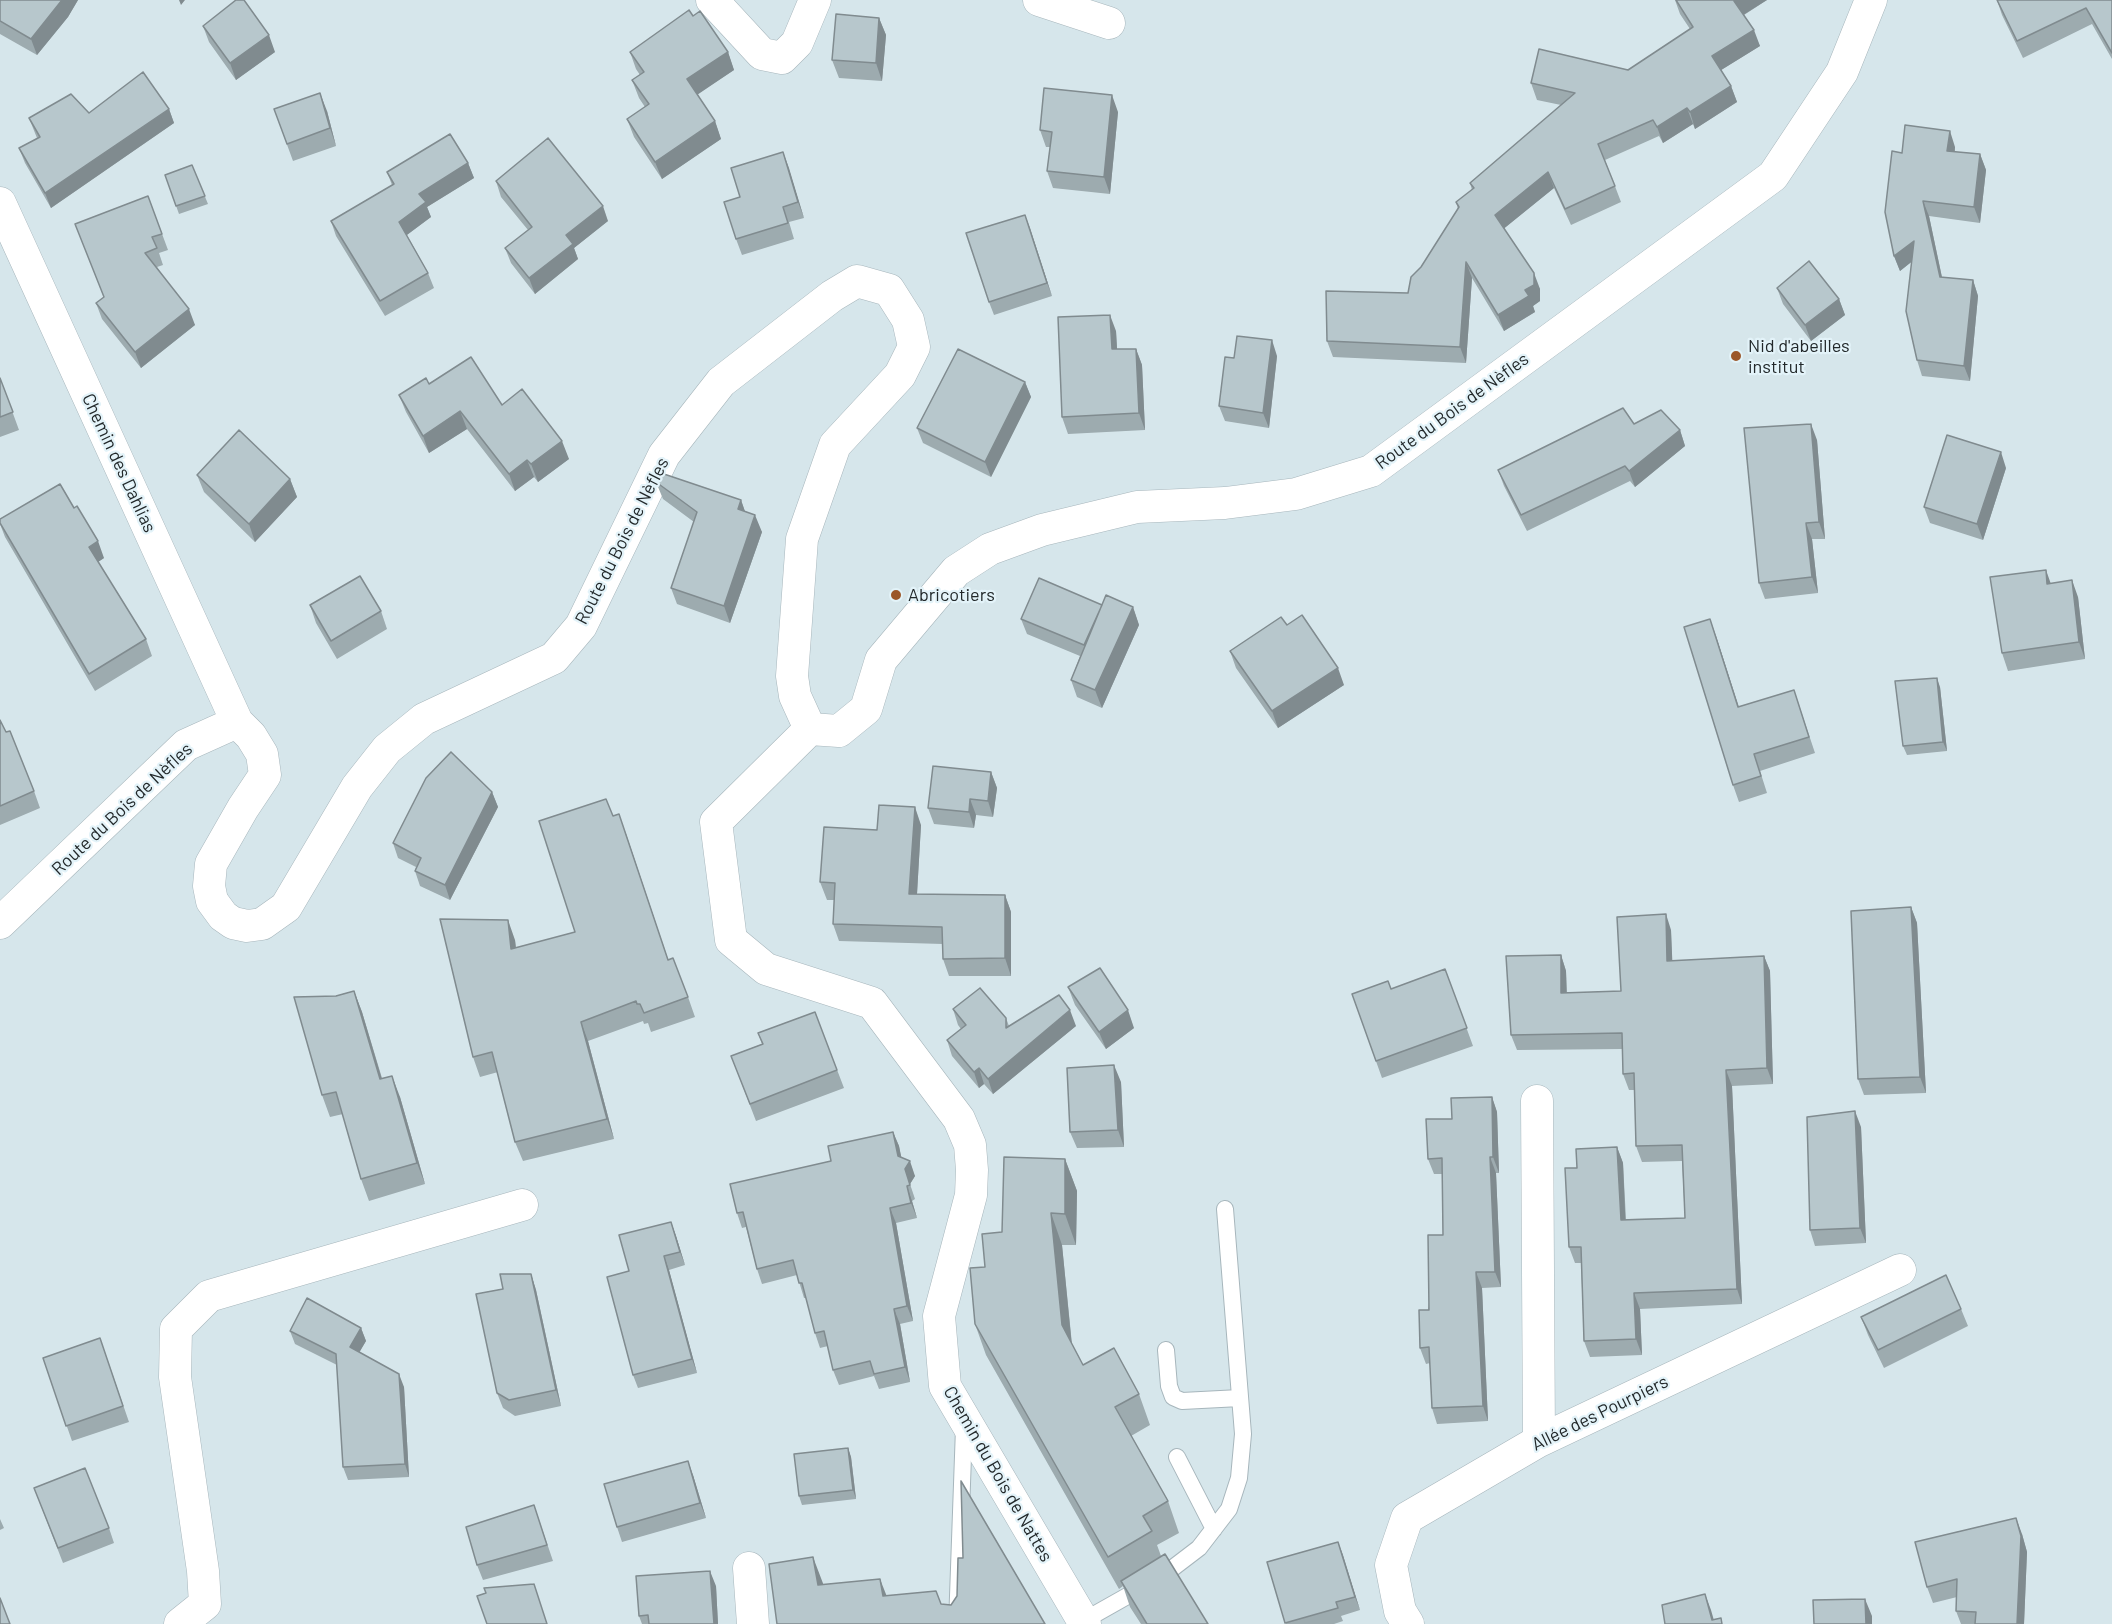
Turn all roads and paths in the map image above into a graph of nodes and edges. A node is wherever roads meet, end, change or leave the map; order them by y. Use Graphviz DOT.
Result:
graph roads {
  1 [pos="712,0"];
  2 [pos="815,0"];
  3 [pos="1039,0"];
  4 [pos="1871,0"];
  5 [pos="1109,23"];
  6 [pos="0,204"];
  7 [pos="237,722"];
  8 [pos="810,729"];
  9 [pos="0,923"];
  10 [pos="1537,1101"];
  11 [pos="522,1205"];
  12 [pos="1225,1209"];
  13 [pos="1900,1270"];
  14 [pos="1166,1350"];
  15 [pos="1240,1398"];
  16 [pos="964,1418"];
  17 [pos="1539,1441"];
  18 [pos="1177,1457"];
  19 [pos="1214,1529"];
  20 [pos="748,1568"];
  21 [pos="1084,1623"];
  22 [pos="180,1624"];
  23 [pos="753,1624"];
  24 [pos="957,1624"];
  25 [pos="1408,1624"];
  1 -- 2 [label="street"];
  3 -- 5 [label="street"];
  4 -- 8 [label="street, Route du Bois de Nèfles"];
  6 -- 7 [label="street, Chemin des Dahlias"];
  7 -- 8 [label="street, Route du Bois de Nèfles"];
  7 -- 9 [label="street, Route du Bois de Nèfles"];
  8 -- 16 [label="street, Chemin du Bois de Nattes"];
  10 -- 17 [label="street"];
  11 -- 22 [label="street"];
  12 -- 15 [label="lane"];
  13 -- 17 [label="street, Allée des Pourpiers"];
  14 -- 15 [label="lane"];
  15 -- 19 [label="lane"];
  16 -- 21 [label="street, Chemin du Bois de Nattes"];
  16 -- 24 [label="lane"];
  17 -- 25 [label="street, Allée des Pourpiers"];
  18 -- 19 [label="lane"];
  19 -- 21 [label="lane"];
  20 -- 23 [label="street"];
}
